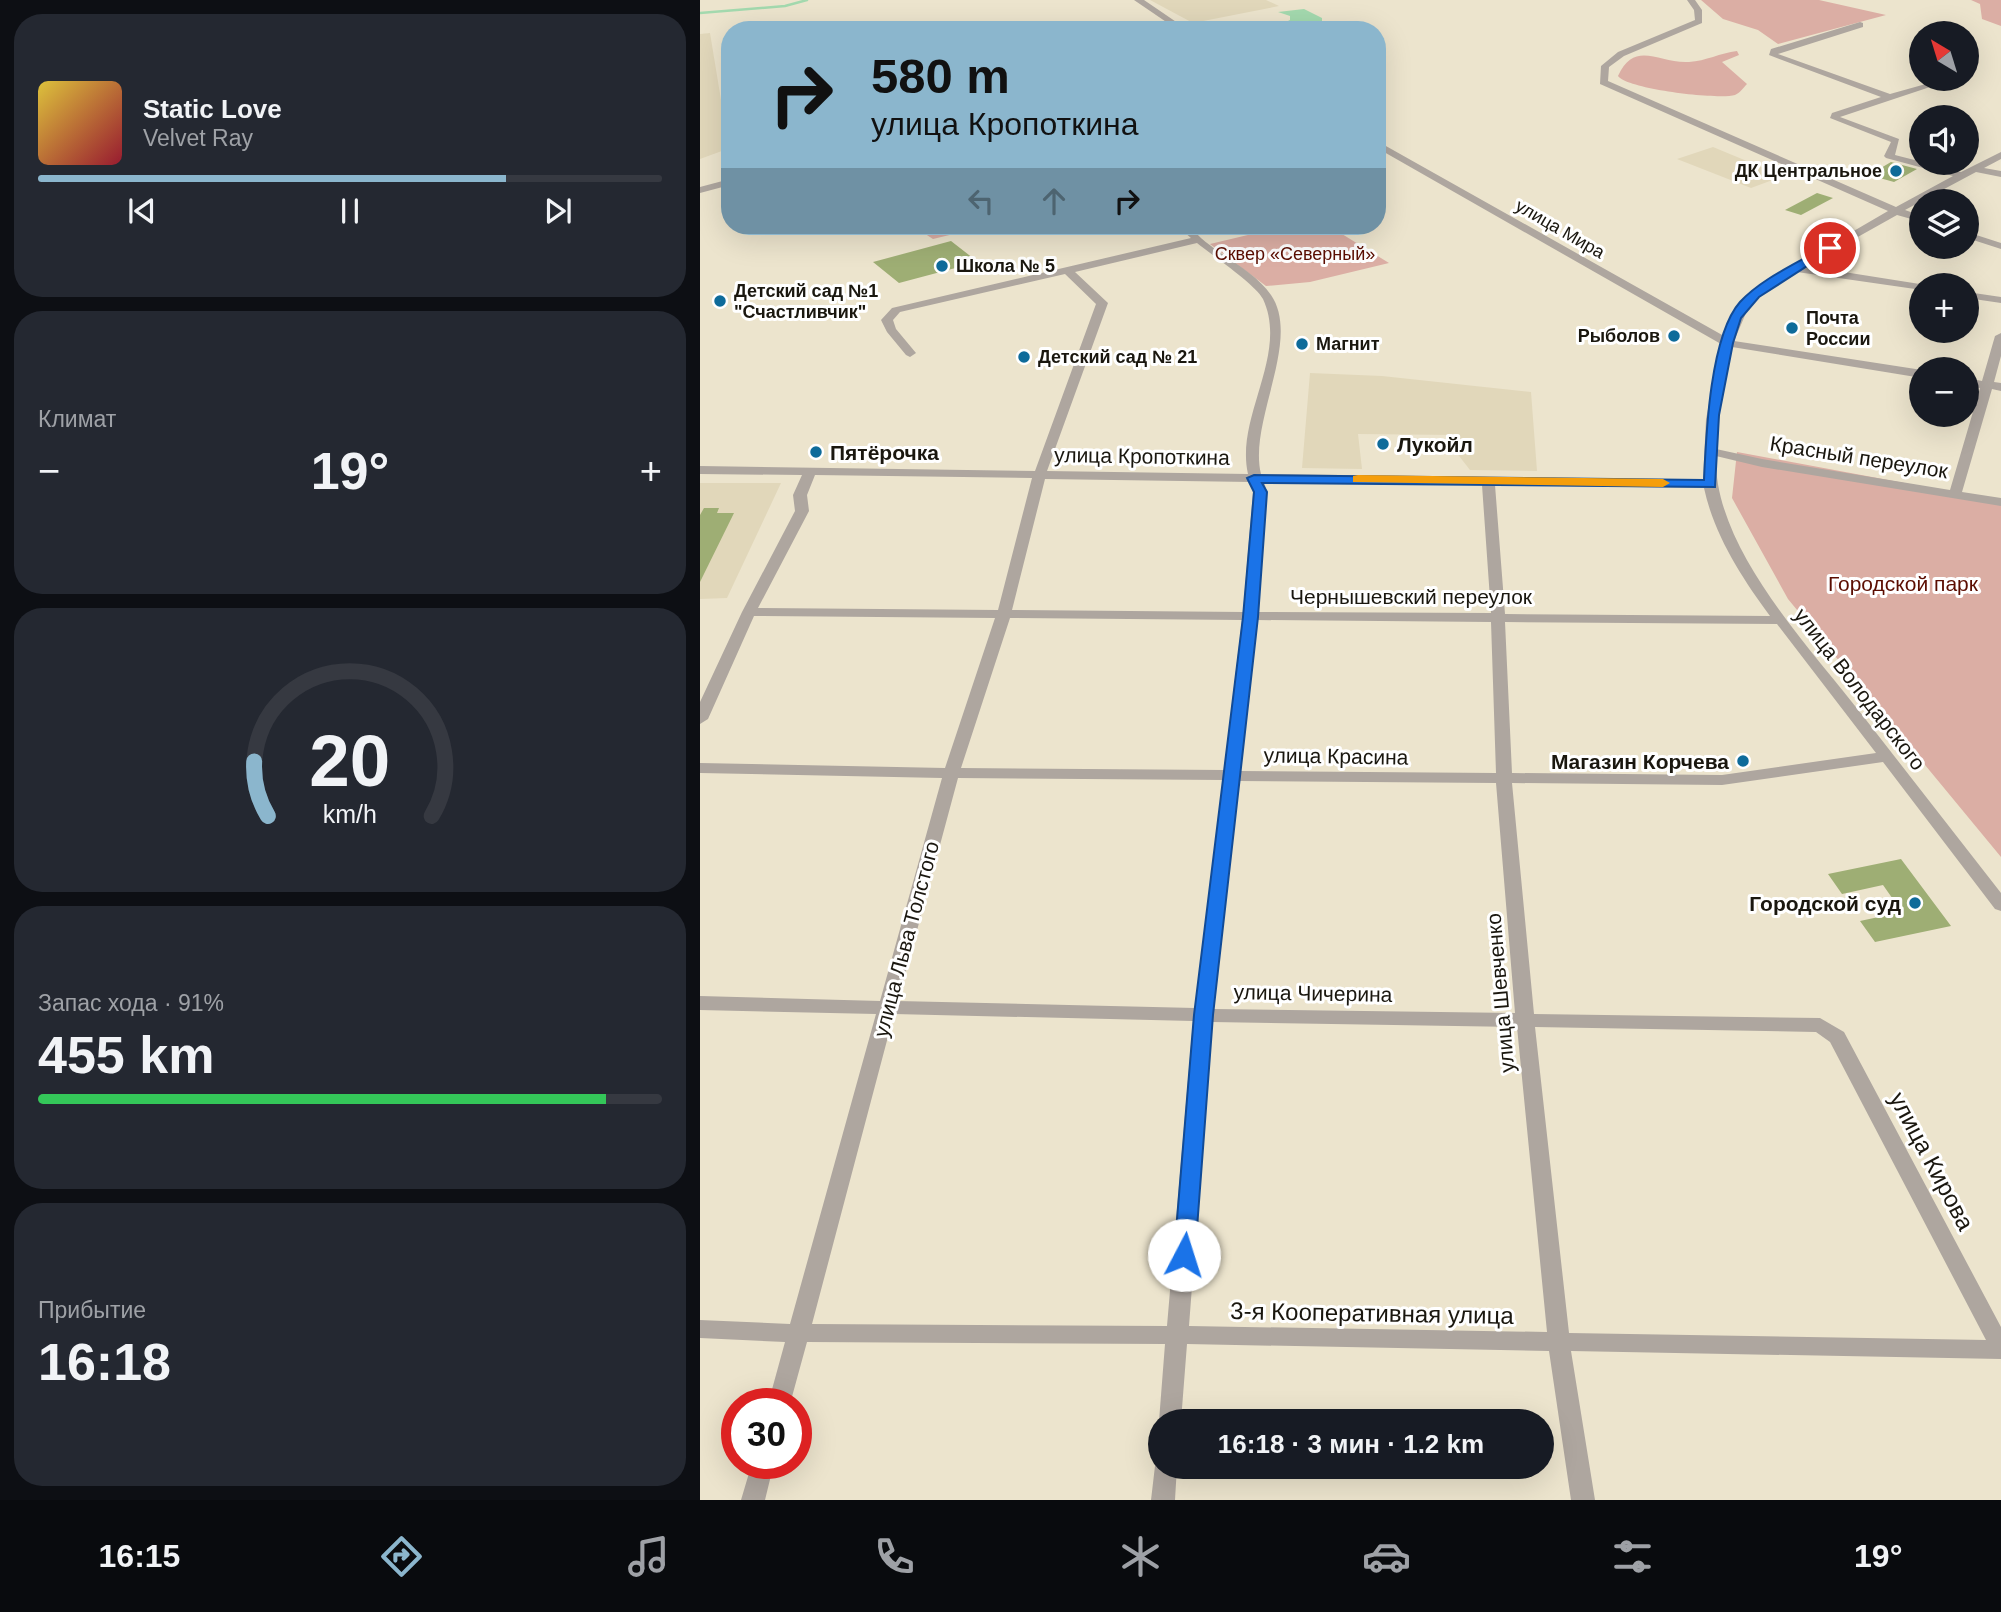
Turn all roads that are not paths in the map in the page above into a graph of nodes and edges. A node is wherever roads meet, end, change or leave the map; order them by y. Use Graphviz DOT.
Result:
graph roads {
  1 [pos="1138,0"];
  2 [pos="1691,0"];
  3 [pos="1170,21"];
  4 [pos="1860,25"];
  5 [pos="1909,91"];
  6 [pos="1890,97"];
  7 [pos="1386,149"];
  8 [pos="2001,156"];
  9 [pos="1979,167"];
  10 [pos="1979,170"];
  11 [pos="2001,174"];
  12 [pos="1964,176"];
  13 [pos="721,185"];
  14 [pos="700,190"];
  15 [pos="1896,211"];
  16 [pos="1909,215"];
  17 [pos="1192,235"];
  18 [pos="1979,238"];
  19 [pos="1198,240"];
  20 [pos="2001,246"];
  21 [pos="1795,268"];
  22 [pos="1069,271"];
  23 [pos="1909,285"];
  24 [pos="1979,297"];
  25 [pos="2001,300"];
  26 [pos="2001,336"];
  27 [pos="1727,343"];
  28 [pos="910,353"];
  29 [pos="1909,372"];
  30 [pos="1979,384"];
  31 [pos="1986,385"];
  32 [pos="2001,387"];
  33 [pos="1710,451"];
  34 [pos="700,470"];
  35 [pos="810,471"];
  36 [pos="1039,475"];
  37 [pos="1254,478"];
  38 [pos="1488,480"];
  39 [pos="1710,484"];
  40 [pos="1955,494"];
  41 [pos="2001,502"];
  42 [pos="749,612"];
  43 [pos="1004,614"];
  44 [pos="1250,617"];
  45 [pos="1498,618"];
  46 [pos="1778,620"];
  47 [pos="700,719"];
  48 [pos="1885,757"];
  49 [pos="700,768"];
  50 [pos="951,774"];
  51 [pos="1230,776"];
  52 [pos="1504,778"];
  53 [pos="2001,905"];
  54 [pos="700,1003"];
  55 [pos="888,1008"];
  56 [pos="1203,1015"];
  57 [pos="1525,1019"];
  58 [pos="1837,1037"];
  59 [pos="700,1329"];
  60 [pos="797,1333"];
  61 [pos="1178,1335"];
  62 [pos="1559,1344"];
  63 [pos="2001,1349"];
  64 [pos="783,1388"];
  65 [pos="1171,1409"];
  66 [pos="759,1479"];
  67 [pos="1165,1479"];
  68 [pos="753,1500"];
  69 [pos="1163,1500"];
  70 [pos="1583,1500"];
  1 -- 3 [label="street"];
  2 -- 15 [label="street"];
  4 -- 6 [label="street"];
  5 -- 6 [label="street"];
  6 -- 12 [label="street"];
  7 -- 27 [label="street, улица Мира"];
  8 -- 9 [label="street, улица Володарского"];
  10 -- 11 [label="street"];
  12 -- 15 [label="street, улица Володарского"];
  13 -- 14 [label="street"];
  15 -- 16 [label="street"];
  15 -- 21 [label="street, улица Володарского"];
  17 -- 19 [label="street"];
  18 -- 20 [label="street"];
  19 -- 22 [label="street"];
  19 -- 37 [label="street"];
  21 -- 23 [label="street"];
  21 -- 27 [label="street, улица Володарского"];
  22 -- 28 [label="street"];
  22 -- 36 [label="street, улица Льва Толстого"];
  24 -- 25 [label="street"];
  26 -- 31 [label="street"];
  27 -- 29 [label="street"];
  27 -- 33 [label="street, улица Володарского"];
  30 -- 31 [label="street"];
  31 -- 32 [label="street"];
  31 -- 40 [label="street"];
  33 -- 39 [label="street, улица Володарского"];
  33 -- 40 [label="street, Красный переулок"];
  34 -- 35 [label="street, улица Кропоткина"];
  35 -- 36 [label="street, улица Кропоткина"];
  35 -- 42 [label="street"];
  36 -- 37 [label="street, улица Кропоткина"];
  36 -- 43 [label="street, улица Льва Толстого"];
  37 -- 38 [label="street, улица Кропоткина"];
  37 -- 44 [label="street"];
  38 -- 39 [label="street, улица Кропоткина"];
  38 -- 45 [label="street, улица Шевченко"];
  39 -- 46 [label="street, улица Володарского"];
  40 -- 41 [label="street, Красный переулок"];
  42 -- 43 [label="street, Чернышевский переулок"];
  42 -- 47 [label="street"];
  43 -- 44 [label="street, Чернышевский переулок"];
  43 -- 50 [label="street, улица Льва Толстого"];
  44 -- 45 [label="street, Чернышевский переулок"];
  44 -- 51 [label="street"];
  45 -- 46 [label="street, Чернышевский переулок"];
  45 -- 52 [label="street, улица Шевченко"];
  46 -- 48 [label="street, улица Володарского"];
  48 -- 52 [label="street, улица Красина"];
  48 -- 53 [label="street, улица Володарского"];
  49 -- 50 [label="street, улица Красина"];
  50 -- 51 [label="street, улица Красина"];
  50 -- 55 [label="street, улица Льва Толстого"];
  51 -- 52 [label="street, улица Красина"];
  51 -- 56 [label="street"];
  52 -- 57 [label="street, улица Шевченко"];
  54 -- 55 [label="street, улица Чичерина"];
  55 -- 56 [label="street, улица Чичерина"];
  55 -- 60 [label="street, улица Льва Толстого"];
  56 -- 57 [label="street, улица Чичерина"];
  56 -- 61 [label="street"];
  57 -- 58 [label="street, улица Чичерина"];
  57 -- 62 [label="street, улица Шевченко"];
  58 -- 63 [label="street, улица Кирова"];
  59 -- 60 [label="street, 3-я Кооперативная улица"];
  60 -- 61 [label="street, 3-я Кооперативная улица"];
  60 -- 64 [label="street, улица Льва Толстого"];
  61 -- 62 [label="street, 3-я Кооперативная улица"];
  61 -- 65 [label="street"];
  62 -- 63 [label="street, 3-я Кооперативная улица"];
  62 -- 70 [label="street, улица Шевченко"];
  66 -- 68 [label="street"];
  67 -- 69 [label="street"];
}
